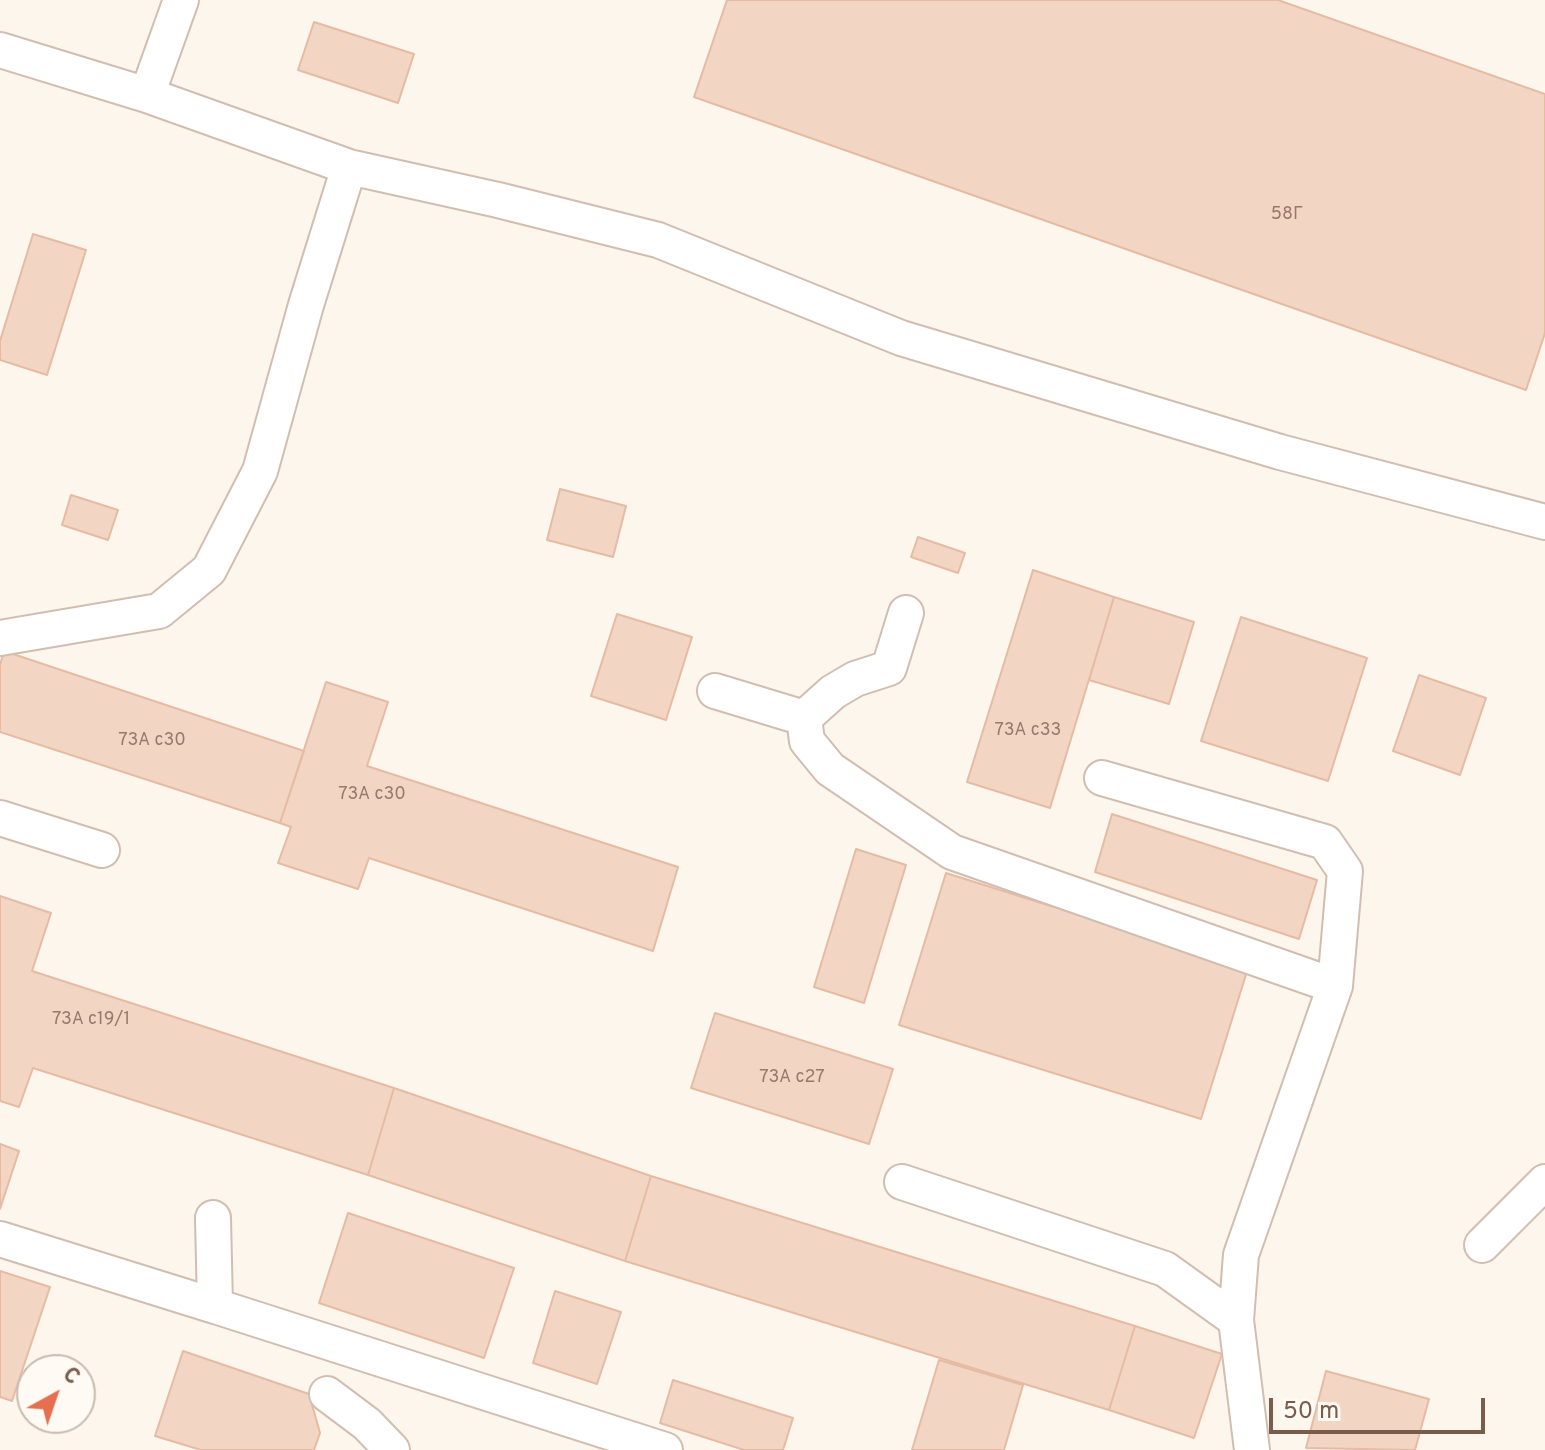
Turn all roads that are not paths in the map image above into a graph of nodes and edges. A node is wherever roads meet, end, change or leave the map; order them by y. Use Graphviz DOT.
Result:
graph roads {
  1 [pos="181,0"];
  2 [pos="0,50"];
  3 [pos="147,95"];
  4 [pos="349,167"];
  5 [pos="1545,522"];
  6 [pos="906,613"];
  7 [pos="0,638"];
  8 [pos="715,691"];
  9 [pos="804,718"];
  10 [pos="1102,778"];
  11 [pos="0,818"];
  12 [pos="102,850"];
  13 [pos="1335,986"];
  14 [pos="902,1182"];
  15 [pos="1545,1182"];
  16 [pos="213,1218"];
  17 [pos="0,1239"];
  18 [pos="1482,1245"];
  19 [pos="215,1306"];
  20 [pos="1236,1320"];
  21 [pos="327,1394"];
  22 [pos="647,1448"];
  23 [pos="392,1450"];
  24 [pos="1252,1450"];
  1 -- 3 [label="lane"];
  2 -- 3 [label="lane"];
  3 -- 4 [label="lane"];
  4 -- 5 [label="lane"];
  4 -- 7 [label="lane"];
  6 -- 9 [label="lane"];
  8 -- 9 [label="lane"];
  9 -- 13 [label="lane"];
  10 -- 13 [label="lane"];
  11 -- 12 [label="lane"];
  13 -- 20 [label="lane"];
  14 -- 20 [label="lane"];
  15 -- 18 [label="lane"];
  16 -- 19 [label="lane"];
  17 -- 19 [label="lane"];
  19 -- 22 [label="lane"];
  20 -- 24 [label="lane"];
  21 -- 23 [label="lane"];
}
